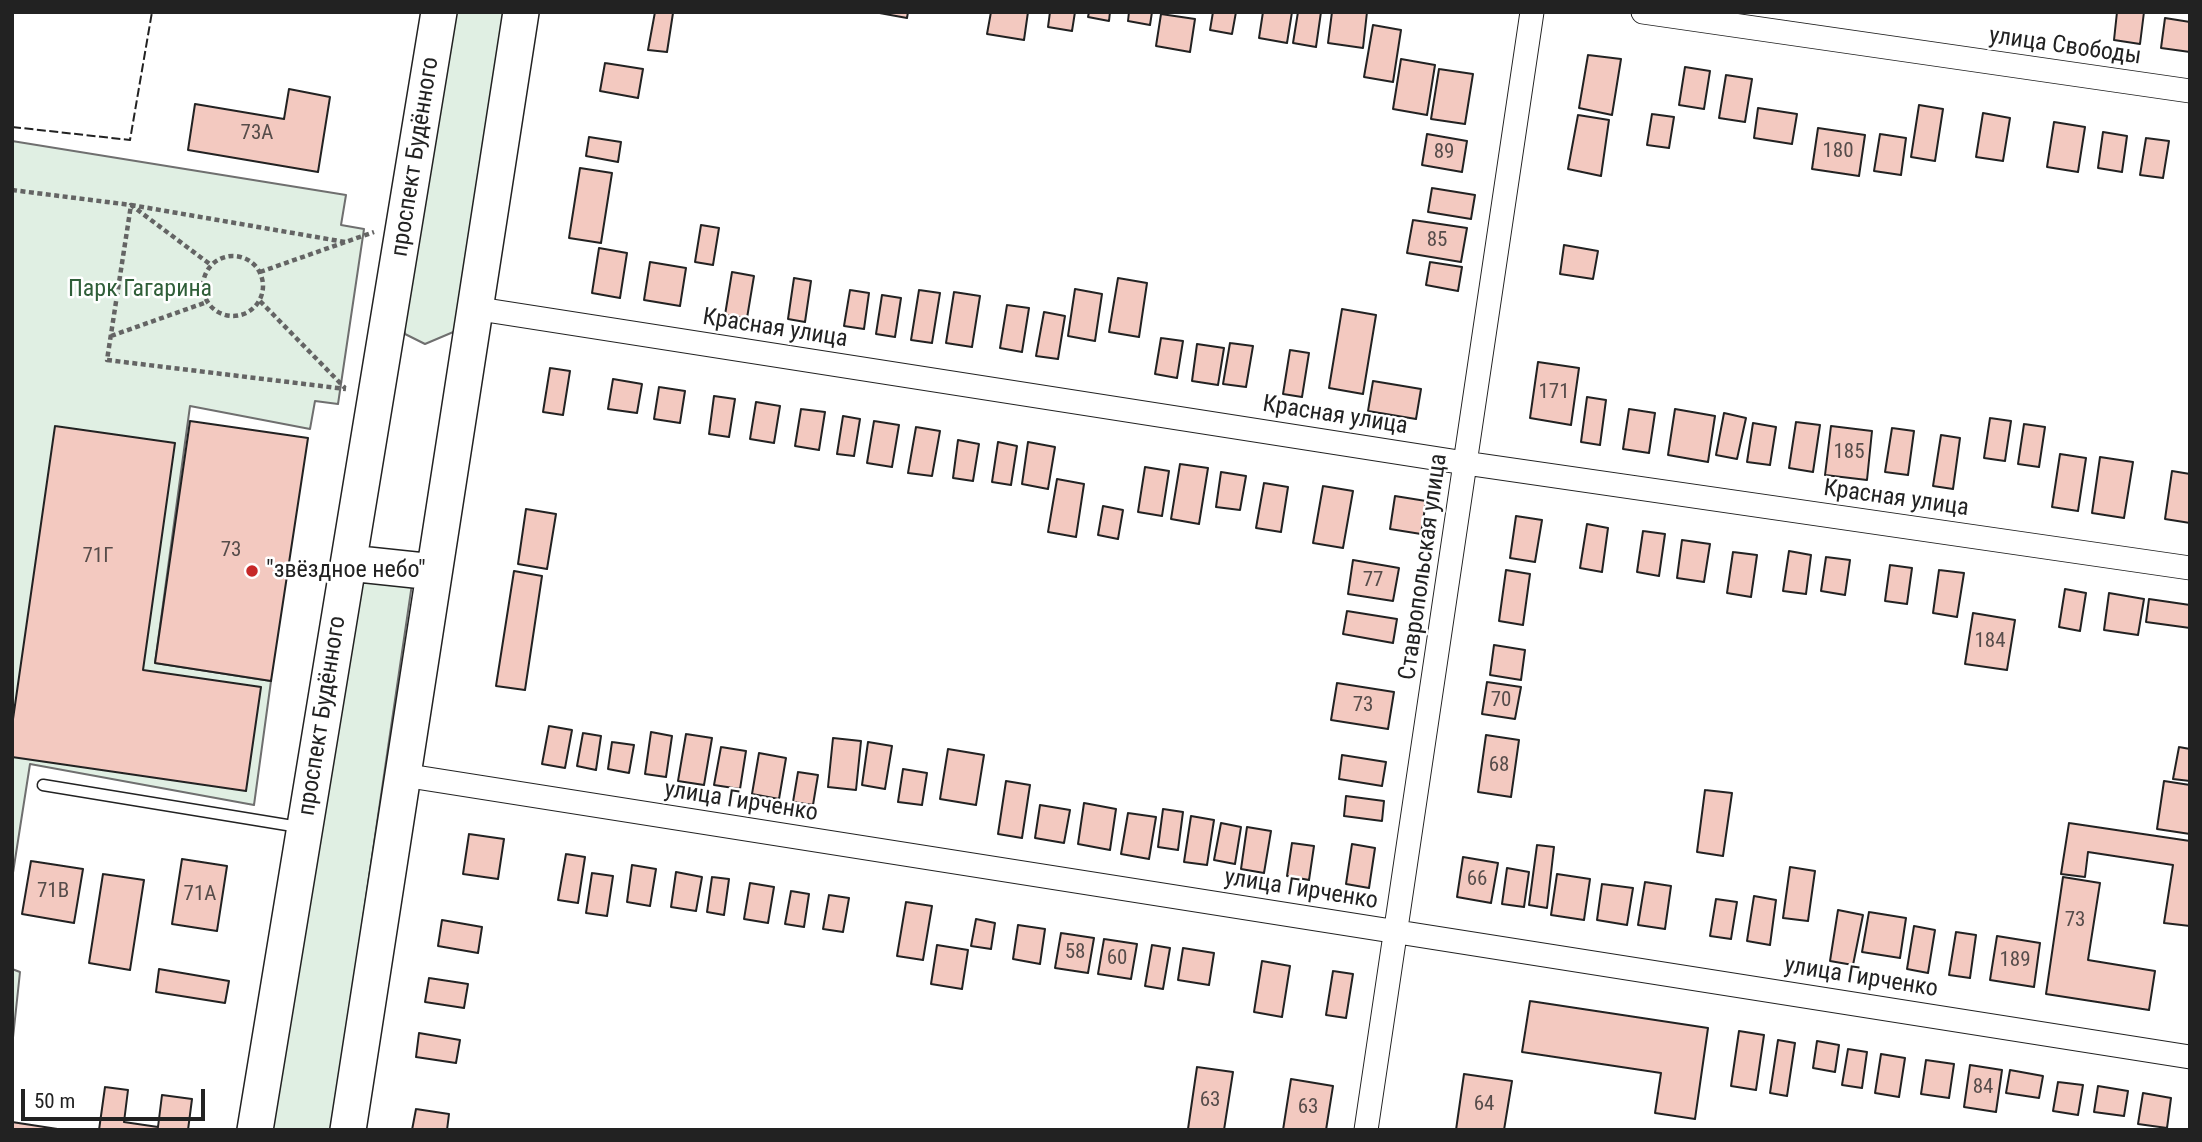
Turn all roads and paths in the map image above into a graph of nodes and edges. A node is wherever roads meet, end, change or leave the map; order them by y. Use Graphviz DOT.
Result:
graph roads {
  1 [pos="439,12"];
  2 [pos="521,12"];
  3 [pos="1532,12"];
  4 [pos="1643,12"];
  5 [pos="2190,91"];
  6 [pos="12,190"];
  7 [pos="131,205"];
  8 [pos="405,221"];
  9 [pos="345,242"];
  10 [pos="211,265"];
  11 [pos="260,272"];
  12 [pos="260,301"];
  13 [pos="207,302"];
  14 [pos="473,308"];
  15 [pos="111,337"];
  16 [pos="346,388"];
  17 [pos="373,416"];
  18 [pos="1465,463"];
  19 [pos="349,563"];
  20 [pos="2190,568"];
  21 [pos="434,572"];
  22 [pos="403,775"];
  23 [pos="43,785"];
  24 [pos="305,828"];
  25 [pos="1397,932"];
  26 [pos="2190,1057"];
  27 [pos="255,1130"];
  28 [pos="348,1130"];
  29 [pos="1366,1130"];
  1 -- 8 [label="main road, проспект Будённого"];
  2 -- 14 [label="main road"];
  3 -- 18 [label="street, Ставропольская улица"];
  4 -- 5 [label="street, улица Свободы"];
  6 -- 7 [label="path"];
  7 -- 9 [label="path"];
  7 -- 10 [label="path"];
  7 -- 15 [label="path"];
  8 -- 9 [label="path"];
  8 -- 17 [label="main road, проспект Будённого"];
  9 -- 11 [label="path"];
  10 -- 11 [label="path"];
  10 -- 13 [label="path"];
  11 -- 12 [label="path"];
  12 -- 13 [label="path"];
  12 -- 16 [label="path"];
  13 -- 15 [label="path"];
  14 -- 18 [label="street, Красная улица"];
  14 -- 21 [label="main road"];
  15 -- 16 [label="path"];
  16 -- 17 [label="path"];
  17 -- 19 [label="main road, проспект Будённого"];
  18 -- 20 [label="street, Красная улица"];
  18 -- 25 [label="street, Ставропольская улица"];
  19 -- 21 [label="main road"];
  19 -- 24 [label="main road, проспект Будённого"];
  21 -- 22 [label="main road"];
  22 -- 25 [label="street, улица Гирченко"];
  22 -- 28 [label="main road"];
  23 -- 24 [label="lane"];
  24 -- 27 [label="main road, проспект Будённого"];
  25 -- 26 [label="street, улица Гирченко"];
  25 -- 29 [label="street, Ставропольская улица"];
}
